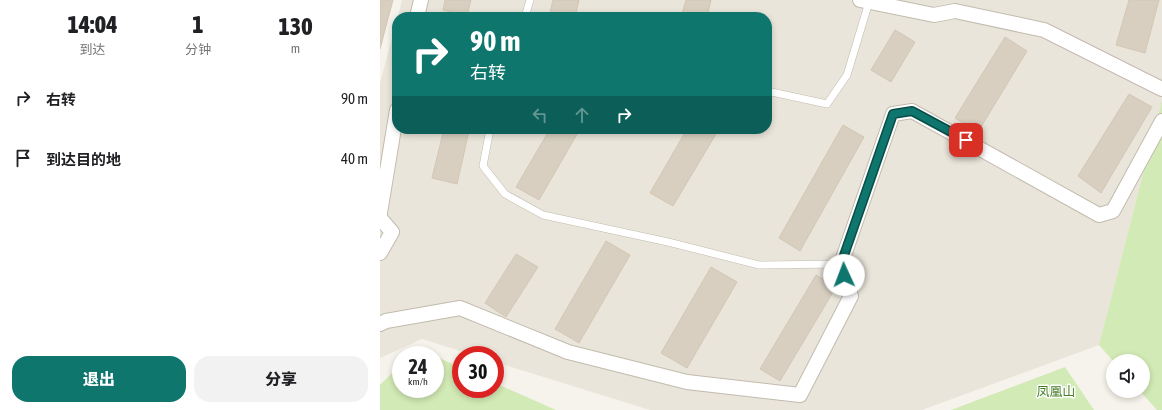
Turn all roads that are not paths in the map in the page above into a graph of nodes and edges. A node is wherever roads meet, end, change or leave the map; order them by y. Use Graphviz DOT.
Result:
graph roads {
  1 [pos="421,0"];
  2 [pos="530,0"];
  3 [pos="864,1"];
  4 [pos="418,12"];
  5 [pos="526,12"];
  6 [pos="1162,89"];
  7 [pos="772,93"];
  8 [pos="1162,121"];
  9 [pos="393,134"];
  10 [pos="489,134"];
  11 [pos="380,213"];
  12 [pos="380,218"];
  13 [pos="380,253"];
  14 [pos="841,264"];
  15 [pos="380,324"];
  1 -- 4 [label="street"];
  2 -- 5 [label="lane"];
  3 -- 6 [label="street"];
  3 -- 7 [label="lane"];
  8 -- 14 [label="street"];
  9 -- 11 [label="street"];
  10 -- 14 [label="lane"];
  12 -- 13 [label="street"];
  14 -- 15 [label="street"];
}
